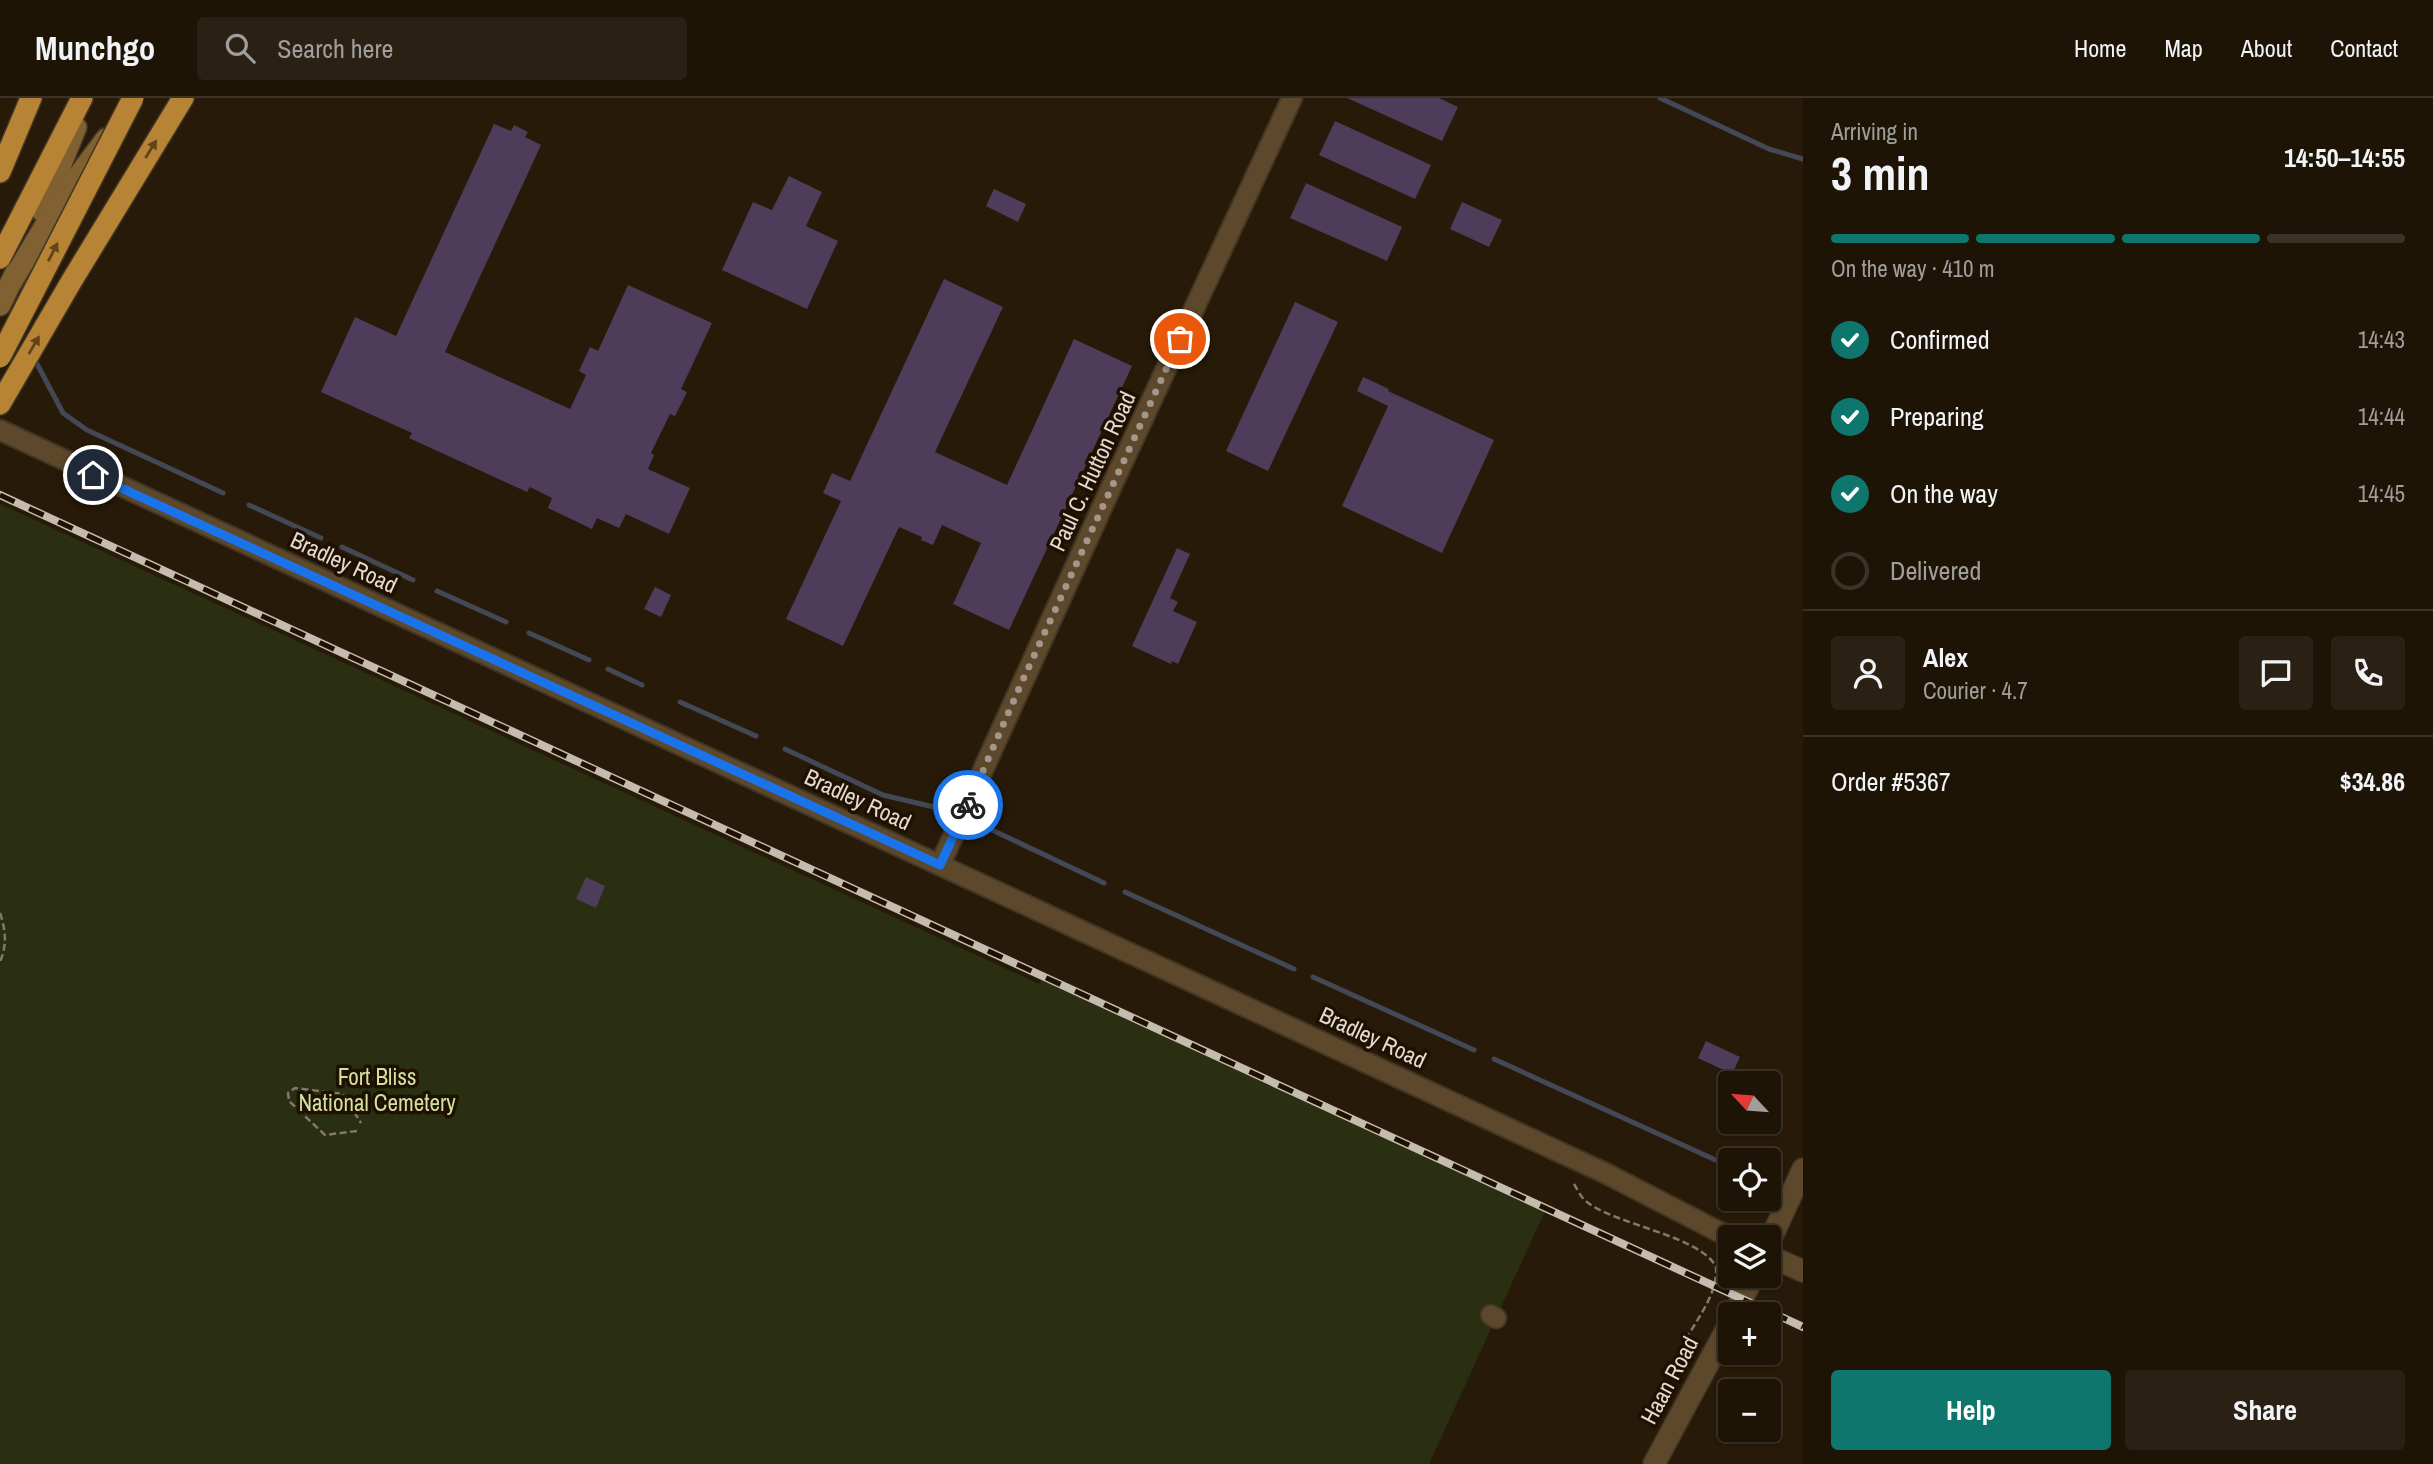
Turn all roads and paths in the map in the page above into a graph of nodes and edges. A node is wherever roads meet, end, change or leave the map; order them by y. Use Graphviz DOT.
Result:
graph roads {
  1 [pos="31,98"];
  2 [pos="84,98"];
  3 [pos="133,98"];
  4 [pos="142,98"];
  5 [pos="1292,98"];
  6 [pos="182,99"];
  7 [pos="0,172"];
  8 [pos="0,258"];
  9 [pos="11,283"];
  10 [pos="0,305"];
  11 [pos="0,357"];
  12 [pos="0,404"];
  13 [pos="0,430"];
  14 [pos="940,865"];
  15 [pos="0,913"];
  16 [pos="0,962"];
  17 [pos="361,1123"];
  18 [pos="357,1131"];
  19 [pos="1803,1169"];
  20 [pos="1574,1184"];
  21 [pos="1777,1225"];
  22 [pos="1718,1231"];
  23 [pos="1781,1261"];
  24 [pos="1803,1271"];
  25 [pos="1718,1345"];
  26 [pos="1665,1393"];
  27 [pos="1654,1464"];
  1 -- 7 [label="highway"];
  2 -- 8 [label="highway"];
  2 -- 9 [label="main road"];
  11 -- 3 [label="highway, one-way, bridge"];
  4 -- 9 [label="main road"];
  5 -- 14 [label="street, Paul C. Hutton Road"];
  12 -- 6 [label="highway, one-way"];
  9 -- 10 [label="main road"];
  13 -- 14 [label="street, Bradley Road"];
  14 -- 22 [label="street, Bradley Road"];
  15 -- 16 [label="path"];
  17 -- 18 [label="path"];
  19 -- 21 [label="street"];
  20 -- 26 [label="path"];
  23 -- 24 [label="street"];
  25 -- 27 [label="street, Haan Road"];
}
